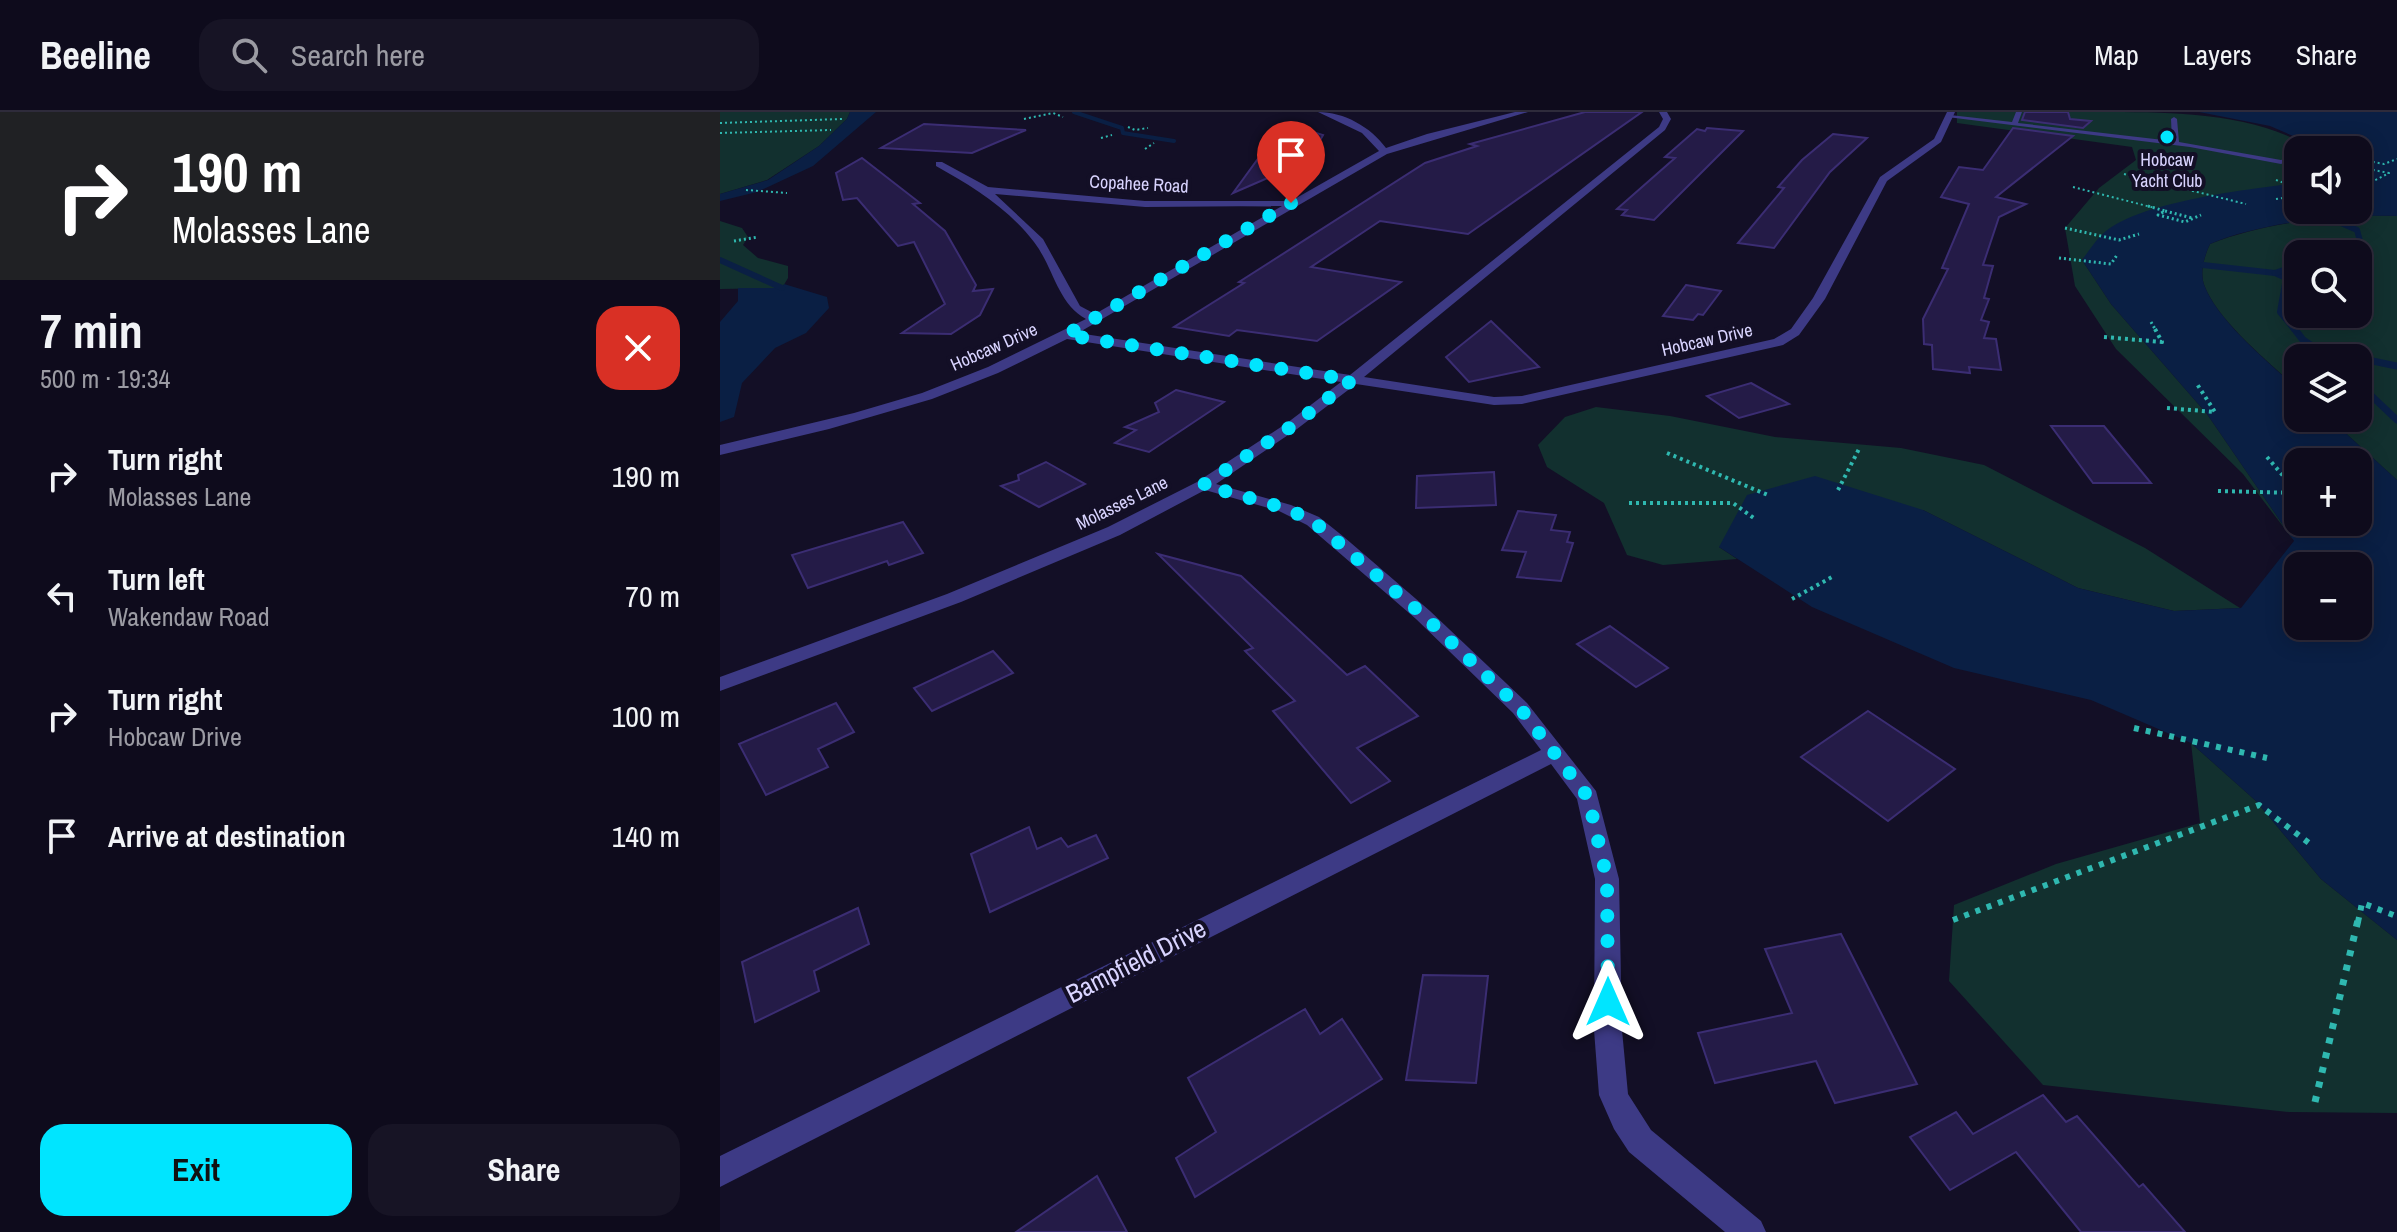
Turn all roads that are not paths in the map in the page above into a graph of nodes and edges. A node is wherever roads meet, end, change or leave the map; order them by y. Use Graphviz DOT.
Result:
graph roads {
  1 [pos="1322,112"];
  2 [pos="1524,112"];
  3 [pos="1663,112"];
  4 [pos="2019,112"];
  5 [pos="1951,115"];
  6 [pos="2174,119"];
  7 [pos="2014,124"];
  8 [pos="2176,144"];
  9 [pos="1384,152"];
  10 [pos="2284,161"];
  11 [pos="939,164"];
  12 [pos="986,190"];
  13 [pos="1291,203"];
  14 [pos="1093,318"];
  15 [pos="1066,335"];
  16 [pos="1352,380"];
  17 [pos="720,450"];
  18 [pos="1203,485"];
  19 [pos="720,684"];
  20 [pos="1554,753"];
  21 [pos="720,1172"];
  22 [pos="1750,1232"];
  1 -- 9 [label="street"];
  2 -- 9 [label="street, Hobcaw Drive"];
  3 -- 16 [label="street, Molasses Lane"];
  4 -- 7 [label="lane"];
  5 -- 7 [label="lane"];
  5 -- 16 [label="street, Hobcaw Drive"];
  6 -- 8 [label="lane"];
  7 -- 8 [label="lane"];
  8 -- 10 [label="lane"];
  9 -- 13 [label="street, Hobcaw Drive"];
  11 -- 12 [label="street, Copahee Road"];
  12 -- 13 [label="street, Copahee Road"];
  12 -- 14 [label="street, Copahee Road"];
  13 -- 14 [label="street, Hobcaw Drive"];
  14 -- 15 [label="street, Hobcaw Drive"];
  15 -- 16 [label="street, Hobcaw Drive"];
  15 -- 17 [label="street, Hobcaw Drive"];
  16 -- 18 [label="street, Molasses Lane"];
  18 -- 19 [label="street, Molasses Lane"];
  18 -- 20 [label="street"];
  20 -- 21 [label="street, Bampfield Drive"];
  20 -- 22 [label="street"];
}
